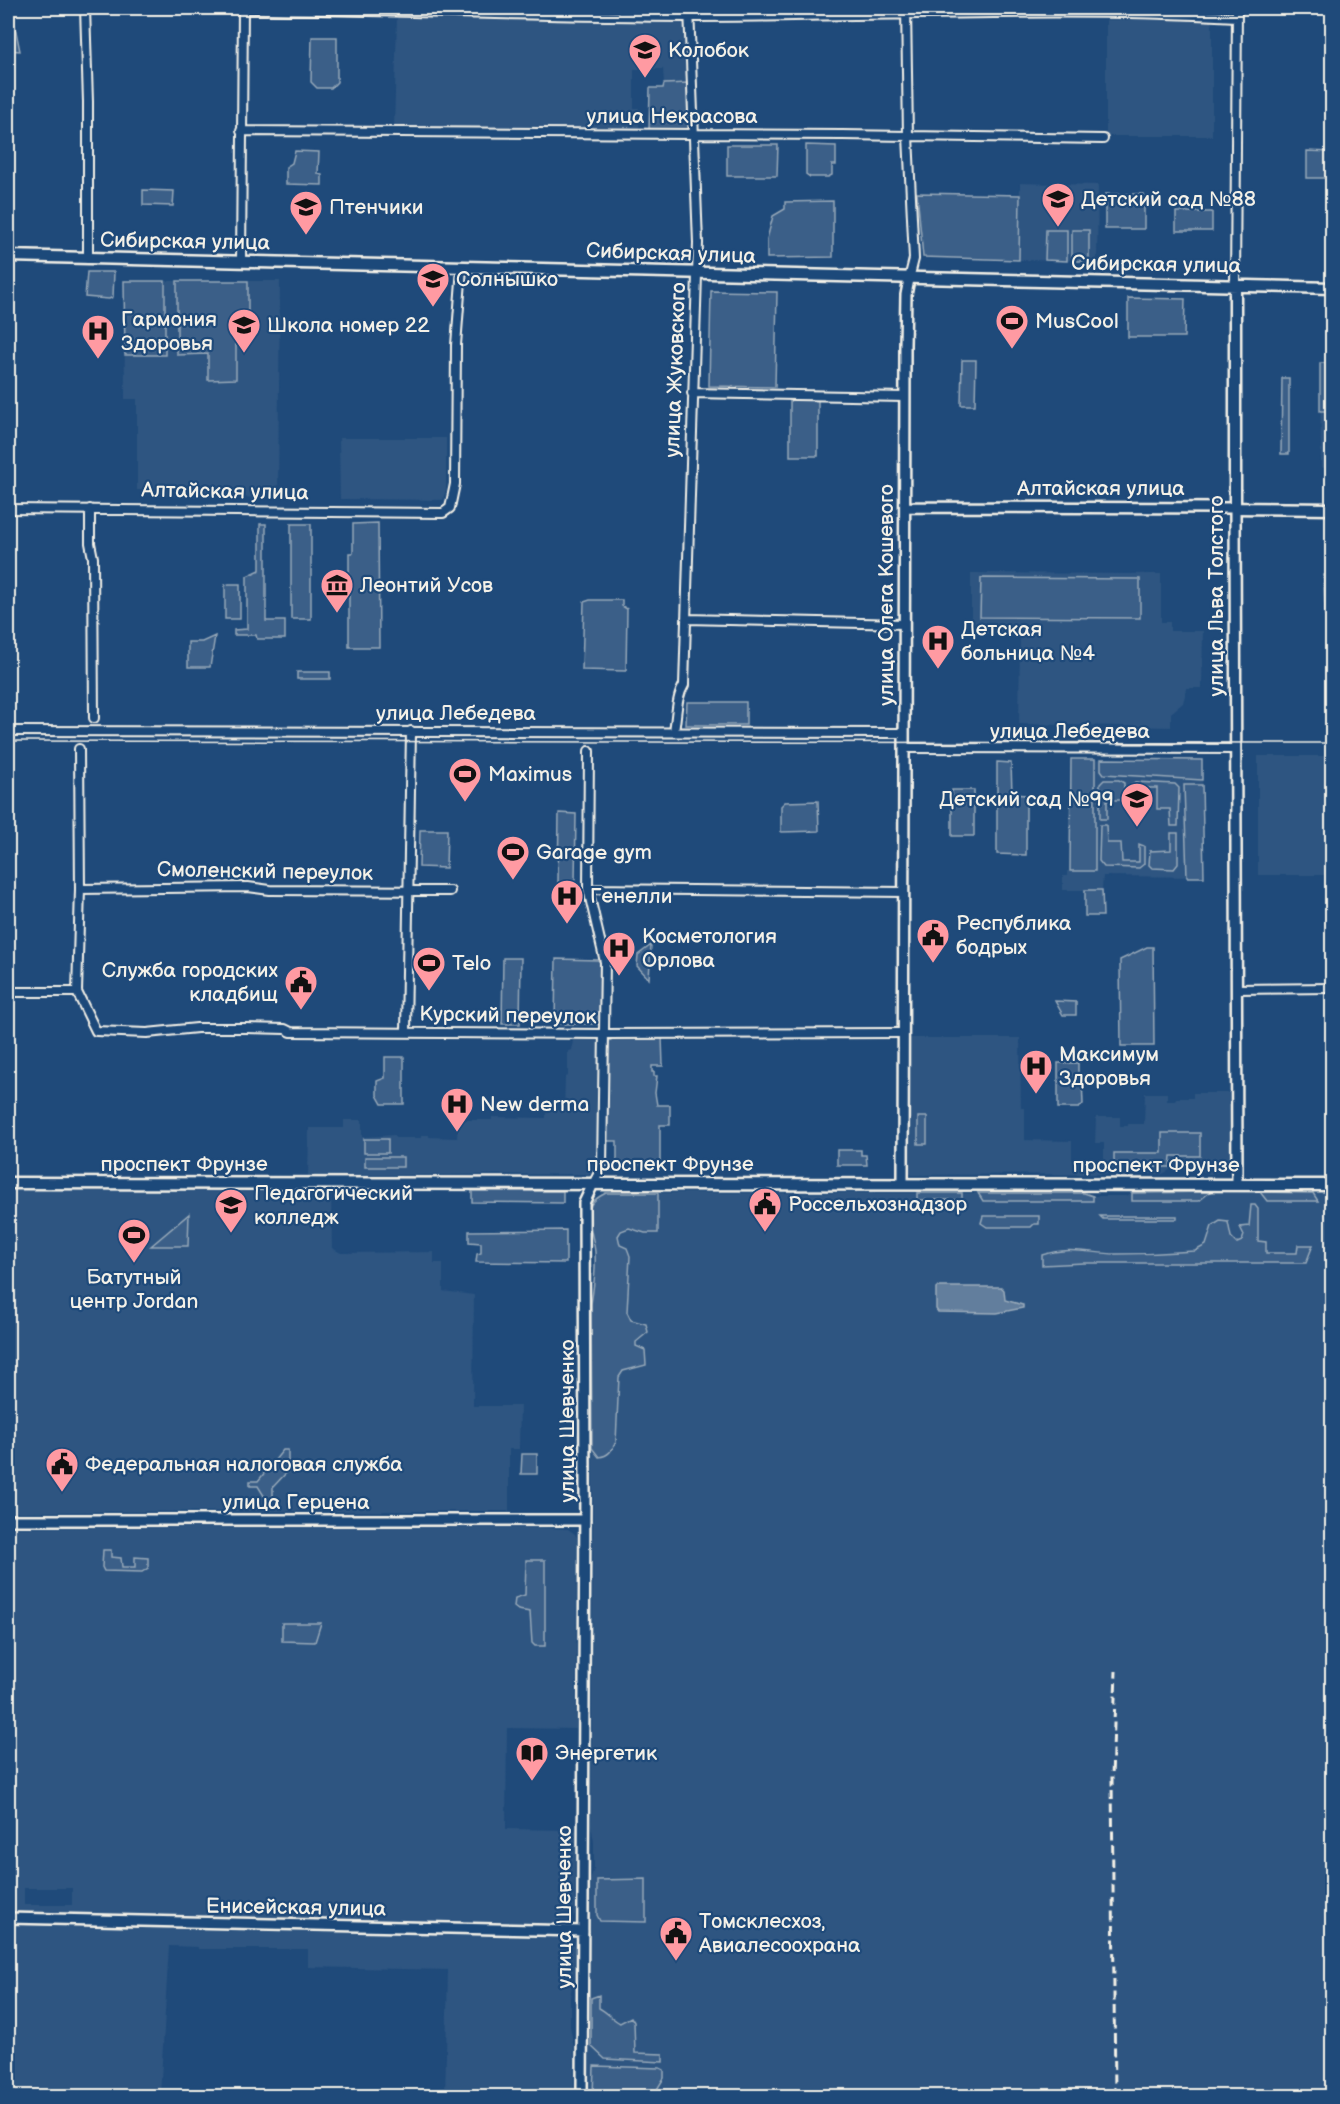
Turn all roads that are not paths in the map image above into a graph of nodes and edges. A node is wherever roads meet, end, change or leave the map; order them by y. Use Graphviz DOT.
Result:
graph roads {
  1 [pos="86,8"];
  2 [pos="243,8"];
  3 [pos="689,8"];
  4 [pos="1237,8"];
  5 [pos="328,9"];
  6 [pos="906,10"];
  7 [pos="690,16"];
  8 [pos="1237,17"];
  9 [pos="241,131"];
  10 [pos="693,134"];
  11 [pos="908,136"];
  12 [pos="1103,139"];
  13 [pos="8,256"];
  14 [pos="88,259"];
  15 [pos="241,262"];
  16 [pos="462,268"];
  17 [pos="696,273"];
  18 [pos="909,279"];
  19 [pos="1234,285"];
  20 [pos="1332,288"];
  21 [pos="692,393"];
  22 [pos="905,397"];
  23 [pos="905,507"];
  24 [pos="8,508"];
  25 [pos="1235,508"];
  26 [pos="90,509"];
  27 [pos="1332,509"];
  28 [pos="687,619"];
  29 [pos="904,624"];
  30 [pos="94,718"];
  31 [pos="8,731"];
  32 [pos="411,731"];
  33 [pos="674,731"];
  34 [pos="904,733"];
  35 [pos="904,748"];
  36 [pos="79,749"];
  37 [pos="1236,749"];
  38 [pos="589,751"];
  39 [pos="80,889"];
  40 [pos="588,889"];
  41 [pos="409,891"];
  42 [pos="450,891"];
  43 [pos="904,892"];
  44 [pos="1332,988"];
  45 [pos="1236,989"];
  46 [pos="8,992"];
  47 [pos="77,992"];
  48 [pos="406,1032"];
  49 [pos="903,1033"];
  50 [pos="604,1034"];
  51 [pos="8,1184"];
  52 [pos="593,1184"];
  53 [pos="903,1184"];
  54 [pos="1237,1185"];
  55 [pos="1332,1185"];
  56 [pos="8,1520"];
  57 [pos="585,1520"];
  58 [pos="8,1918"];
  59 [pos="583,1931"];
  60 [pos="582,2097"];
  1 -- 2 [label="street"];
  1 -- 14 [label="street"];
  2 -- 5 [label="street"];
  2 -- 9 [label="street"];
  3 -- 7 [label="street, улица Жуковского"];
  4 -- 8 [label="street, улица Льва Толстого"];
  5 -- 7 [label="street"];
  6 -- 7 [label="street"];
  6 -- 8 [label="street"];
  6 -- 11 [label="street, улица Олега Кошевого"];
  7 -- 10 [label="street, улица Жуковского"];
  8 -- 19 [label="street, улица Льва Толстого"];
  9 -- 10 [label="street, улица Некрасова"];
  9 -- 15 [label="street"];
  10 -- 11 [label="street, улица Некрасова"];
  10 -- 17 [label="street, улица Жуковского"];
  11 -- 12 [label="street, улица Некрасова"];
  11 -- 18 [label="street, улица Олега Кошевого"];
  13 -- 14 [label="main road, Сибирская улица"];
  14 -- 15 [label="main road, Сибирская улица"];
  15 -- 16 [label="main road, Сибирская улица"];
  16 -- 17 [label="main road, Сибирская улица"];
  16 -- 26 [label="street, Алтайская улица"];
  17 -- 18 [label="main road, Сибирская улица"];
  17 -- 21 [label="street, улица Жуковского"];
  18 -- 19 [label="main road, Сибирская улица"];
  18 -- 22 [label="street, улица Олега Кошевого"];
  19 -- 20 [label="main road, Сибирская улица"];
  19 -- 25 [label="main road, улица Льва Толстого"];
  21 -- 22 [label="street"];
  21 -- 28 [label="street, улица Жуковского"];
  22 -- 23 [label="street, улица Олега Кошевого"];
  23 -- 25 [label="street, Алтайская улица"];
  23 -- 29 [label="street, улица Олега Кошевого"];
  24 -- 26 [label="street, Алтайская улица"];
  25 -- 27 [label="main road, Алтайская улица"];
  25 -- 37 [label="street, улица Льва Толстого"];
  26 -- 30 [label="street"];
  28 -- 29 [label="street"];
  28 -- 33 [label="street, улица Жуковского"];
  29 -- 34 [label="street, улица Олега Кошевого"];
  31 -- 32 [label="street, улица Лебедева"];
  32 -- 33 [label="street, улица Лебедева"];
  32 -- 41 [label="street"];
  33 -- 34 [label="street, улица Лебедева"];
  34 -- 35 [label="street, улица Олега Кошевого"];
  35 -- 37 [label="street, улица Лебедева"];
  35 -- 43 [label="street, улица Олега Кошевого"];
  36 -- 39 [label="street"];
  37 -- 45 [label="street, улица Льва Толстого"];
  38 -- 40 [label="street, улица Шевченко"];
  39 -- 41 [label="street, Смоленский переулок"];
  39 -- 47 [label="street"];
  40 -- 43 [label="street"];
  40 -- 50 [label="street, улица Шевченко"];
  41 -- 42 [label="street, Смоленский переулок"];
  41 -- 48 [label="street"];
  43 -- 49 [label="street, улица Олега Кошевого"];
  44 -- 45 [label="street"];
  45 -- 54 [label="street, улица Льва Толстого"];
  46 -- 47 [label="street"];
  47 -- 48 [label="street, Курский переулок"];
  48 -- 50 [label="street, Курский переулок"];
  49 -- 50 [label="street, Курский переулок"];
  49 -- 53 [label="street, улица Олега Кошевого"];
  50 -- 52 [label="street, улица Шевченко"];
  51 -- 52 [label="main road, проспект Фрунзе"];
  52 -- 53 [label="main road, проспект Фрунзе"];
  52 -- 57 [label="street, улица Шевченко"];
  53 -- 54 [label="main road, проспект Фрунзе"];
  54 -- 55 [label="main road, проспект Фрунзе"];
  56 -- 57 [label="street, улица Герцена"];
  57 -- 59 [label="street, улица Шевченко"];
  58 -- 59 [label="street, Енисейская улица"];
  59 -- 60 [label="street, улица Шевченко"];
}
